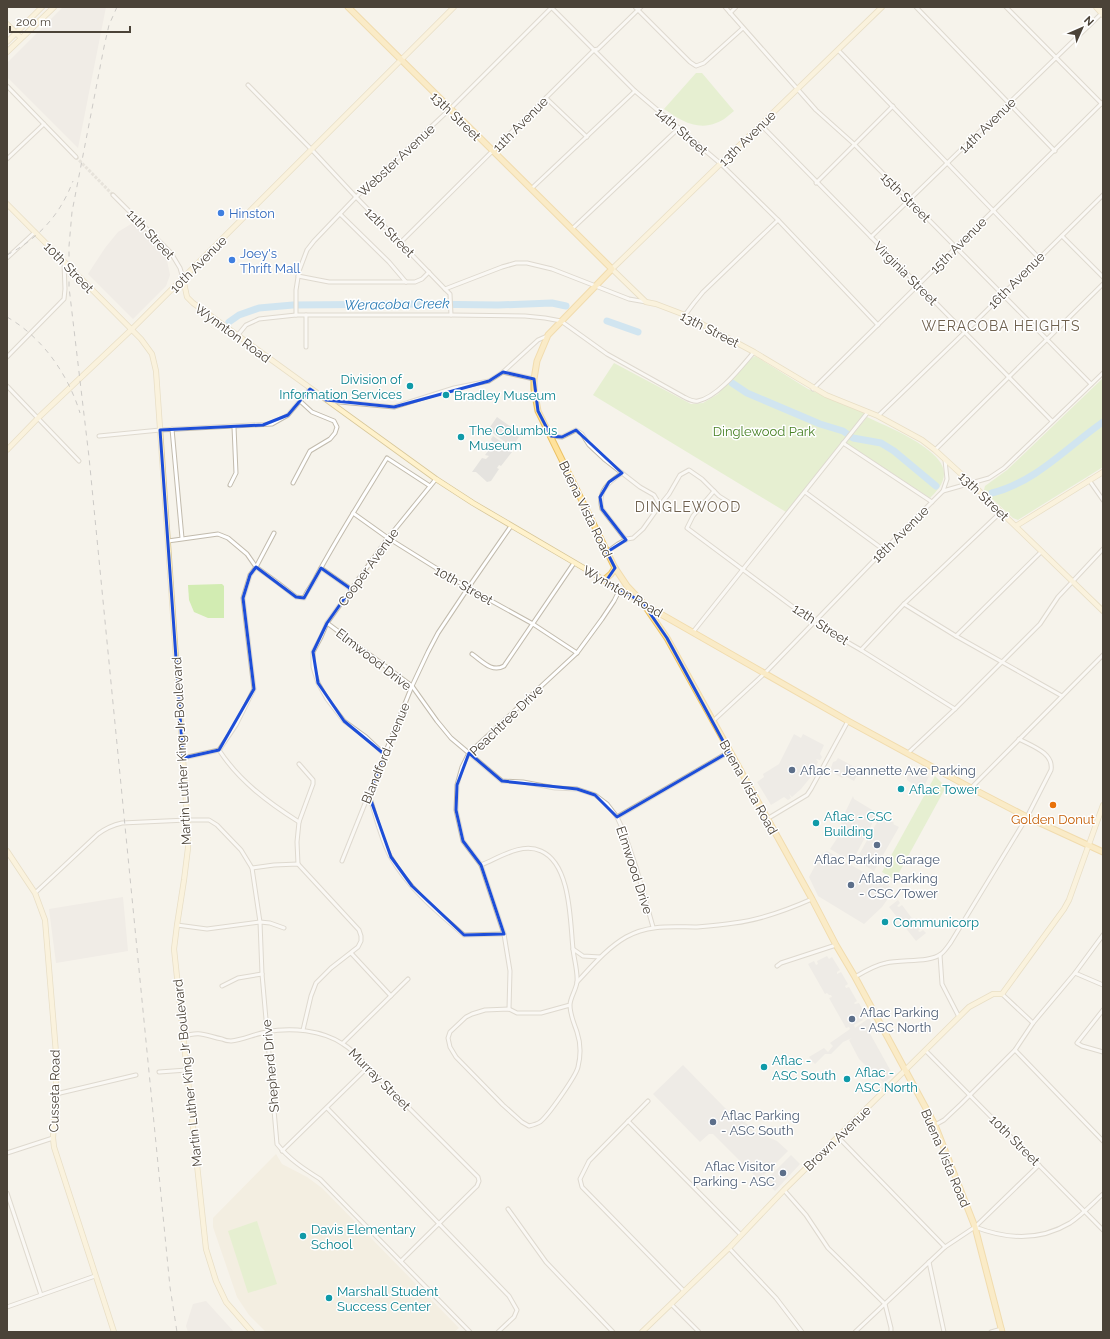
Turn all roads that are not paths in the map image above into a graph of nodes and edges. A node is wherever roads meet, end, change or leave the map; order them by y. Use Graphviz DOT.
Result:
graph roads {
  1 [pos="42,7"];
  2 [pos="54,7"];
  3 [pos="348,7"];
  4 [pos="454,7"];
  5 [pos="551,7"];
  6 [pos="725,7"];
  7 [pos="736,7"];
  8 [pos="882,7"];
  9 [pos="916,7"];
  10 [pos="1006,7"];
  11 [pos="1096,7"];
  12 [pos="638,8"];
  13 [pos="730,13"];
  14 [pos="1102,14"];
  15 [pos="7,24"];
  16 [pos="744,28"];
  17 [pos="16,33"];
  18 [pos="21,38"];
  19 [pos="7,42"];
  20 [pos="594,50"];
  21 [pos="838,50"];
  22 [pos="7,52"];
  23 [pos="1056,57"];
  24 [pos="401,61"];
  25 [pos="248,85"];
  26 [pos="7,86"];
  27 [pos="797,89"];
  28 [pos="635,91"];
  29 [pos="546,98"];
  30 [pos="1102,103"];
  31 [pos="1010,104"];
  32 [pos="893,106"];
  33 [pos="450,109"];
  34 [pos="44,124"];
  35 [pos="761,125"];
  36 [pos="679,128"];
  37 [pos="587,137"];
  38 [pos="854,144"];
  39 [pos="312,150"];
  40 [pos="493,151"];
  41 [pos="1055,151"];
  42 [pos="76,157"];
  43 [pos="7,159"];
  44 [pos="948,163"];
  45 [pos="721,164"];
  46 [pos="816,183"];
  47 [pos="531,189"];
  48 [pos="113,195"];
  49 [pos="1103,195"];
  50 [pos="356,197"];
  51 [pos="909,200"];
  52 [pos="7,204"];
  53 [pos="994,210"];
  54 [pos="340,214"];
  55 [pos="778,220"];
  56 [pos="572,229"];
  57 [pos="35,232"];
  58 [pos="870,236"];
  59 [pos="1062,236"];
  60 [pos="400,242"];
  61 [pos="956,247"];
  62 [pos="7,258"];
  63 [pos="1039,258"];
  64 [pos="64,262"];
  65 [pos="612,270"];
  66 [pos="429,272"];
  67 [pos="298,276"];
  68 [pos="1103,277"];
  69 [pos="183,278"];
  70 [pos="406,282"];
  71 [pos="1103,284"];
  72 [pos="918,285"];
  73 [pos="597,286"];
  74 [pos="445,289"];
  75 [pos="1002,294"];
  76 [pos="646,302"];
  77 [pos="296,315"];
  78 [pos="306,315"];
  79 [pos="451,315"];
  80 [pos="686,315"];
  81 [pos="560,321"];
  82 [pos="878,325"];
  83 [pos="131,330"];
  84 [pos="965,332"];
  85 [pos="548,335"];
  86 [pos="237,336"];
  87 [pos="1047,339"];
  88 [pos="306,347"];
  89 [pos="754,352"];
  90 [pos="7,358"];
  91 [pos="503,372"];
  92 [pos="1103,372"];
  93 [pos="1008,377"];
  94 [pos="534,379"];
  95 [pos="1091,384"];
  96 [pos="7,386"];
  97 [pos="813,388"];
  98 [pos="310,389"];
  99 [pos="326,400"];
  100 [pos="300,401"];
  101 [pos="868,412"];
  102 [pos="878,416"];
  103 [pos="38,418"];
  104 [pos="1052,422"];
  105 [pos="234,427"];
  106 [pos="172,429"];
  107 [pos="160,430"];
  108 [pos="99,436"];
  109 [pos="551,436"];
  110 [pos="843,443"];
  111 [pos="7,450"];
  112 [pos="935,450"];
  113 [pos="945,458"];
  114 [pos="79,461"];
  115 [pos="1103,472"];
  116 [pos="622,473"];
  117 [pos="436,479"];
  118 [pos="1090,480"];
  119 [pos="292,483"];
  120 [pos="972,484"];
  121 [pos="230,485"];
  122 [pos="430,486"];
  123 [pos="714,491"];
  124 [pos="943,491"];
  125 [pos="805,492"];
  126 [pos="1103,500"];
  127 [pos="932,502"];
  128 [pos="660,505"];
  129 [pos="735,506"];
  130 [pos="1001,512"];
  131 [pos="353,513"];
  132 [pos="511,526"];
  133 [pos="1016,526"];
  134 [pos="274,533"];
  135 [pos="182,538"];
  136 [pos="388,538"];
  137 [pos="626,540"];
  138 [pos="168,541"];
  139 [pos="1103,549"];
  140 [pos="884,550"];
  141 [pos="607,552"];
  142 [pos="1041,552"];
  143 [pos="574,563"];
  144 [pos="256,567"];
  145 [pos="321,568"];
  146 [pos="615,568"];
  147 [pos="744,569"];
  148 [pos="604,580"];
  149 [pos="1072,581"];
  150 [pos="468,588"];
  151 [pos="351,589"];
  152 [pos="620,589"];
  153 [pos="643,603"];
  154 [pos="904,604"];
  155 [pos="1103,611"];
  156 [pos="327,622"];
  157 [pos="815,622"];
  158 [pos="533,624"];
  159 [pos="693,632"];
  160 [pos="956,636"];
  161 [pos="861,650"];
  162 [pos="577,652"];
  163 [pos="472,654"];
  164 [pos="1103,655"];
  165 [pos="1002,663"];
  166 [pos="765,673"];
  167 [pos="412,686"];
  168 [pos="1062,696"];
  169 [pos="955,709"];
  170 [pos="713,721"];
  171 [pos="848,721"];
  172 [pos="1019,740"];
  173 [pos="219,750"];
  174 [pos="729,752"];
  175 [pos="469,753"];
  176 [pos="908,753"];
  177 [pos="384,754"];
  178 [pos="183,758"];
  179 [pos="299,764"];
  180 [pos="971,788"];
  181 [pos="369,795"];
  182 [pos="1103,805"];
  183 [pos="617,817"];
  184 [pos="1027,817"];
  185 [pos="768,819"];
  186 [pos="187,820"];
  187 [pos="299,822"];
  188 [pos="1089,846"];
  189 [pos="7,851"];
  190 [pos="1103,852"];
  191 [pos="342,861"];
  192 [pos="298,864"];
  193 [pos="481,865"];
  194 [pos="252,868"];
  195 [pos="35,893"];
  196 [pos="812,899"];
  197 [pos="260,922"];
  198 [pos="177,925"];
  199 [pos="653,927"];
  200 [pos="284,928"];
  201 [pos="504,934"];
  202 [pos="1103,935"];
  203 [pos="836,946"];
  204 [pos="573,949"];
  205 [pos="351,953"];
  206 [pos="940,955"];
  207 [pos="600,958"];
  208 [pos="777,966"];
  209 [pos="1075,973"];
  210 [pos="262,974"];
  211 [pos="855,977"];
  212 [pos="408,979"];
  213 [pos="577,982"];
  214 [pos="1103,985"];
  215 [pos="222,986"];
  216 [pos="1002,994"];
  217 [pos="391,996"];
  218 [pos="570,1005"];
  219 [pos="509,1009"];
  220 [pos="1103,1010"];
  221 [pos="959,1017"];
  222 [pos="1033,1023"];
  223 [pos="303,1030"];
  224 [pos="267,1032"];
  225 [pos="183,1037"];
  226 [pos="343,1043"];
  227 [pos="1015,1050"];
  228 [pos="926,1051"];
  229 [pos="1103,1052"];
  230 [pos="368,1067"];
  231 [pos="187,1070"];
  232 [pos="905,1071"];
  233 [pos="159,1072"];
  234 [pos="136,1075"];
  235 [pos="56,1094"];
  236 [pos="969,1095"];
  237 [pos="648,1101"];
  238 [pos="327,1108"];
  239 [pos="628,1121"];
  240 [pos="935,1125"];
  241 [pos="838,1137"];
  242 [pos="53,1138"];
  243 [pos="1103,1141"];
  244 [pos="282,1151"];
  245 [pos="7,1153"];
  246 [pos="1039,1165"];
  247 [pos="784,1190"];
  248 [pos="7,1193"];
  249 [pos="1103,1194"];
  250 [pos="508,1209"];
  251 [pos="1084,1211"];
  252 [pos="439,1223"];
  253 [pos="975,1227"];
  254 [pos="1103,1230"];
  255 [pos="741,1235"];
  256 [pos="945,1247"];
  257 [pos="729,1248"];
  258 [pos="401,1261"];
  259 [pos="929,1262"];
  260 [pos="95,1276"];
  261 [pos="684,1291"];
  262 [pos="41,1295"];
  263 [pos="671,1304"];
  264 [pos="885,1304"];
  265 [pos="7,1307"];
  266 [pos="1002,1331"];
  267 [pos="114,1332"];
  268 [pos="252,1332"];
  269 [pos="470,1332"];
  270 [pos="498,1332"];
  271 [pos="613,1332"];
  272 [pos="642,1332"];
  273 [pos="699,1332"];
  274 [pos="802,1332"];
  275 [pos="855,1332"];
  276 [pos="891,1332"];
  277 [pos="944,1332"];
  278 [pos="991,1332"];
  1 -- 17 [label="main road"];
  2 -- 18 [label="main road"];
  3 -- 24 [label="main road, 13th Street"];
  4 -- 24 [label="main road, 10th Avenue"];
  5 -- 20 [label="street, 14th Street"];
  5 -- 33 [label="street, Webster Avenue"];
  6 -- 13 [label="street, 15th Street"];
  7 -- 13 [label="street"];
  8 -- 21 [label="main road, 13th Avenue"];
  9 -- 31 [label="street"];
  10 -- 23 [label="street"];
  11 -- 14 [label="main road"];
  12 -- 16 [label="street"];
  12 -- 20 [label="street, 11th Avenue"];
  13 -- 16 [label="street, 15th Street"];
  14 -- 23 [label="street, 14th Avenue"];
  15 -- 17 [label="main road"];
  16 -- 27 [label="street, 15th Street"];
  17 -- 18 [label="main road"];
  17 -- 19 [label="main road"];
  18 -- 22 [label="main road"];
  20 -- 28 [label="street, 14th Street"];
  20 -- 29 [label="street, 11th Avenue"];
  21 -- 27 [label="main road, 13th Avenue"];
  21 -- 32 [label="street"];
  23 -- 30 [label="street"];
  23 -- 31 [label="street, 14th Avenue"];
  24 -- 33 [label="main road, 13th Street"];
  24 -- 39 [label="main road, 10th Avenue"];
  25 -- 39 [label="street, 12th Street"];
  26 -- 34 [label="street"];
  27 -- 35 [label="main road, 13th Avenue"];
  27 -- 38 [label="street, 15th Street"];
  28 -- 36 [label="street, 14th Street"];
  28 -- 37 [label="street"];
  29 -- 37 [label="street"];
  29 -- 40 [label="street, 11th Avenue"];
  30 -- 41 [label="street, 15th Avenue"];
  31 -- 41 [label="street"];
  31 -- 44 [label="street, 14th Avenue"];
  32 -- 38 [label="street"];
  32 -- 44 [label="street"];
  33 -- 40 [label="main road, 13th Street"];
  33 -- 50 [label="street, Webster Avenue"];
  34 -- 42 [label="street"];
  34 -- 43 [label="street"];
  35 -- 45 [label="main road, 13th Avenue"];
  35 -- 46 [label="street, Virginia Street"];
  36 -- 45 [label="street, 14th Street"];
  36 -- 56 [label="street"];
  37 -- 47 [label="street"];
  38 -- 46 [label="street"];
  38 -- 51 [label="street, 15th Street"];
  39 -- 50 [label="street, 12th Street"];
  39 -- 69 [label="main road, 10th Avenue"];
  40 -- 47 [label="main road, 13th Street"];
  40 -- 60 [label="street, 11th Avenue"];
  41 -- 53 [label="street, 15th Avenue"];
  44 -- 51 [label="street, 14th Avenue"];
  44 -- 53 [label="street"];
  45 -- 55 [label="street, 14th Street"];
  45 -- 65 [label="main road, 13th Avenue"];
  46 -- 58 [label="street, Virginia Street"];
  47 -- 56 [label="main road, 13th Street"];
  48 -- 69 [label="street, 11th Street"];
  49 -- 59 [label="street, 16th Avenue"];
  50 -- 54 [label="street, Webster Avenue"];
  50 -- 60 [label="street, 12th Street"];
  51 -- 58 [label="street, 14th Avenue"];
  51 -- 61 [label="street, 15th Street"];
  52 -- 57 [label="main road, 10th Street"];
  53 -- 61 [label="street, 15th Avenue"];
  53 -- 63 [label="street"];
  54 -- 67 [label="street, Webster Avenue"];
  54 -- 70 [label="street"];
  55 -- 80 [label="street"];
  55 -- 82 [label="street, 14th Street"];
  56 -- 65 [label="main road, 13th Street"];
  57 -- 62 [label="street"];
  57 -- 64 [label="main road, 10th Street"];
  58 -- 72 [label="street, Virginia Street"];
  59 -- 63 [label="street, 16th Avenue"];
  59 -- 68 [label="street"];
  60 -- 66 [label="street, 12th Street"];
  61 -- 72 [label="street, 15th Avenue"];
  61 -- 75 [label="street, 15th Street"];
  63 -- 75 [label="street, 16th Avenue"];
  64 -- 83 [label="main road, 10th Street"];
  64 -- 90 [label="street"];
  65 -- 73 [label="main road, Buena Vista Road"];
  65 -- 76 [label="main road, 13th Street"];
  66 -- 70 [label="street"];
  66 -- 74 [label="street, 12th Street"];
  67 -- 70 [label="street"];
  67 -- 77 [label="street, Webster Avenue"];
  69 -- 83 [label="main road, 10th Avenue"];
  69 -- 86 [label="main road, Wynnton Road"];
  71 -- 87 [label="street"];
  72 -- 82 [label="street, 15th Avenue"];
  72 -- 84 [label="street, Virginia Street"];
  73 -- 74 [label="street"];
  73 -- 76 [label="street"];
  73 -- 81 [label="main road, Buena Vista Road"];
  74 -- 79 [label="street, 12th Street"];
  75 -- 84 [label="street, 16th Avenue"];
  75 -- 87 [label="street, 15th Street"];
  76 -- 80 [label="main road, 13th Street"];
  77 -- 78 [label="street"];
  77 -- 86 [label="street"];
  78 -- 79 [label="street"];
  78 -- 88 [label="street"];
  79 -- 81 [label="street"];
  80 -- 89 [label="main road, 13th Street"];
  81 -- 85 [label="main road, Buena Vista Road"];
  81 -- 89 [label="street"];
  82 -- 97 [label="street, 15th Avenue"];
  83 -- 103 [label="main road, 10th Avenue"];
  83 -- 107 [label="main road, Martin Luther King Jr Boulevard"];
  84 -- 93 [label="street, Virginia Street"];
  84 -- 102 [label="street, 16th Avenue"];
  85 -- 91 [label="street"];
  85 -- 94 [label="main road, Buena Vista Road"];
  86 -- 98 [label="main road, Wynnton Road"];
  87 -- 93 [label="street"];
  87 -- 95 [label="street, 15th Street"];
  89 -- 97 [label="main road, 13th Street"];
  91 -- 94 [label="street"];
  91 -- 99 [label="street"];
  92 -- 95 [label="street"];
  93 -- 104 [label="street, Virginia Street"];
  93 -- 112 [label="street"];
  94 -- 109 [label="main road, Buena Vista Road"];
  95 -- 104 [label="street"];
  96 -- 103 [label="street"];
  97 -- 101 [label="main road, 13th Street"];
  98 -- 99 [label="main road, Wynnton Road"];
  98 -- 100 [label="street"];
  99 -- 117 [label="main road, Wynnton Road"];
  100 -- 105 [label="street"];
  100 -- 119 [label="street"];
  101 -- 102 [label="main road, 13th Street"];
  101 -- 110 [label="street"];
  102 -- 112 [label="main road, 13th Street"];
  103 -- 111 [label="main road, 10th Avenue"];
  103 -- 114 [label="street"];
  104 -- 120 [label="street"];
  105 -- 106 [label="street"];
  105 -- 121 [label="street"];
  106 -- 107 [label="street"];
  106 -- 135 [label="street"];
  107 -- 108 [label="street"];
  107 -- 138 [label="main road, Martin Luther King Jr Boulevard"];
  109 -- 116 [label="street"];
  109 -- 141 [label="main road, Buena Vista Road"];
  110 -- 125 [label="street"];
  110 -- 127 [label="street"];
  112 -- 113 [label="main road, 13th Street"];
  113 -- 120 [label="main road, 13th Street"];
  113 -- 124 [label="street"];
  115 -- 118 [label="main road"];
  116 -- 128 [label="street"];
  116 -- 137 [label="street"];
  117 -- 122 [label="street, Cooper Avenue"];
  117 -- 132 [label="main road, Wynnton Road"];
  118 -- 126 [label="street"];
  118 -- 133 [label="main road"];
  120 -- 124 [label="street"];
  120 -- 130 [label="main road, 13th Street"];
  122 -- 131 [label="street"];
  122 -- 136 [label="street, Cooper Avenue"];
  123 -- 128 [label="street"];
  123 -- 129 [label="street"];
  123 -- 147 [label="street, 12th Street"];
  124 -- 127 [label="street, 18th Avenue"];
  125 -- 140 [label="street"];
  125 -- 147 [label="street"];
  127 -- 140 [label="street, 18th Avenue"];
  128 -- 137 [label="street"];
  130 -- 133 [label="main road, 13th Street"];
  130 -- 154 [label="street"];
  131 -- 136 [label="street, 10th Street"];
  131 -- 145 [label="street"];
  132 -- 143 [label="main road, Wynnton Road"];
  132 -- 150 [label="street, Blandford Avenue"];
  133 -- 142 [label="main road, 13th Street"];
  134 -- 144 [label="street"];
  135 -- 138 [label="street"];
  135 -- 144 [label="street"];
  136 -- 150 [label="street, 10th Street"];
  136 -- 151 [label="street, Cooper Avenue"];
  137 -- 141 [label="street"];
  138 -- 178 [label="main road, Martin Luther King Jr Boulevard"];
  139 -- 149 [label="street"];
  140 -- 157 [label="street, 18th Avenue"];
  141 -- 146 [label="main road, Buena Vista Road"];
  142 -- 149 [label="main road, 13th Street"];
  142 -- 160 [label="street"];
  143 -- 148 [label="main road, Wynnton Road"];
  143 -- 158 [label="street"];
  144 -- 145 [label="street"];
  144 -- 173 [label="street"];
  145 -- 151 [label="street"];
  146 -- 148 [label="main road"];
  146 -- 153 [label="main road, Buena Vista Road"];
  147 -- 157 [label="street, 12th Street"];
  147 -- 159 [label="street"];
  148 -- 152 [label="main road, Wynnton Road"];
  149 -- 155 [label="main road, 13th Street"];
  149 -- 165 [label="street"];
  150 -- 158 [label="street, 10th Street"];
  150 -- 167 [label="street, Blandford Avenue"];
  151 -- 156 [label="street, Cooper Avenue"];
  152 -- 153 [label="main road, Wynnton Road"];
  152 -- 162 [label="street, Peachtree Drive"];
  153 -- 159 [label="main road, Wynnton Road"];
  153 -- 170 [label="main road, Buena Vista Road"];
  154 -- 160 [label="street"];
  154 -- 161 [label="street"];
  156 -- 167 [label="street, Elmwood Drive"];
  156 -- 177 [label="street, Cooper Avenue"];
  157 -- 161 [label="street, 12th Street"];
  157 -- 166 [label="street, 18th Avenue"];
  158 -- 162 [label="street, 10th Street"];
  158 -- 163 [label="street"];
  159 -- 166 [label="main road, Wynnton Road"];
  160 -- 165 [label="street"];
  161 -- 169 [label="street, 12th Street"];
  162 -- 175 [label="street, Peachtree Drive"];
  164 -- 168 [label="street"];
  165 -- 168 [label="street"];
  165 -- 169 [label="street"];
  166 -- 170 [label="street, 18th Avenue"];
  166 -- 171 [label="main road, Wynnton Road"];
  167 -- 175 [label="street, Elmwood Drive"];
  167 -- 177 [label="street, Blandford Avenue"];
  168 -- 172 [label="street"];
  169 -- 176 [label="street"];
  170 -- 174 [label="main road, Buena Vista Road"];
  171 -- 176 [label="main road, Wynnton Road"];
  171 -- 185 [label="street"];
  172 -- 180 [label="street"];
  172 -- 184 [label="street"];
  173 -- 178 [label="street"];
  173 -- 187 [label="street"];
  174 -- 183 [label="street"];
  174 -- 185 [label="main road, Buena Vista Road"];
  175 -- 183 [label="street, Elmwood Drive"];
  175 -- 193 [label="street, Peachtree Drive"];
  176 -- 180 [label="main road, Wynnton Road"];
  177 -- 181 [label="street, Blandford Avenue"];
  178 -- 186 [label="main road, Martin Luther King Jr Boulevard"];
  179 -- 187 [label="street"];
  180 -- 184 [label="main road, Wynnton Road"];
  181 -- 191 [label="street, Blandford Avenue"];
  181 -- 201 [label="street"];
  182 -- 188 [label="main road"];
  183 -- 199 [label="street, Elmwood Drive"];
  184 -- 188 [label="main road, Wynnton Road"];
  184 -- 206 [label="street"];
  185 -- 196 [label="main road, Buena Vista Road"];
  186 -- 194 [label="street, Shepherd Drive"];
  186 -- 195 [label="street, Shepherd Drive"];
  186 -- 198 [label="main road, Martin Luther King Jr Boulevard"];
  187 -- 192 [label="street"];
  188 -- 190 [label="main road, Wynnton Road"];
  188 -- 216 [label="main road"];
  189 -- 195 [label="main road, Cusseta Road"];
  192 -- 194 [label="street"];
  192 -- 205 [label="street"];
  193 -- 201 [label="street, Peachtree Drive"];
  193 -- 204 [label="street"];
  194 -- 197 [label="street, Shepherd Drive"];
  195 -- 235 [label="main road, Cusseta Road"];
  196 -- 199 [label="street"];
  196 -- 203 [label="main road, Buena Vista Road"];
  197 -- 198 [label="street"];
  197 -- 200 [label="street"];
  197 -- 210 [label="street, Shepherd Drive"];
  198 -- 225 [label="main road, Martin Luther King Jr Boulevard"];
  199 -- 207 [label="street"];
  201 -- 219 [label="street, Peachtree Drive"];
  202 -- 209 [label="street"];
  203 -- 208 [label="street"];
  203 -- 211 [label="main road, Buena Vista Road"];
  204 -- 207 [label="street"];
  204 -- 213 [label="street"];
  205 -- 217 [label="street"];
  205 -- 223 [label="street"];
  206 -- 211 [label="street"];
  206 -- 221 [label="street"];
  207 -- 213 [label="street"];
  209 -- 214 [label="street"];
  209 -- 222 [label="street"];
  210 -- 215 [label="street"];
  210 -- 224 [label="street, Shepherd Drive"];
  211 -- 232 [label="main road, Buena Vista Road"];
  212 -- 217 [label="street"];
  213 -- 218 [label="street"];
  216 -- 221 [label="main road, Brown Avenue"];
  216 -- 222 [label="street"];
  217 -- 226 [label="street"];
  218 -- 219 [label="street"];
  218 -- 219 [label="street"];
  220 -- 229 [label="street"];
  221 -- 228 [label="main road, Brown Avenue"];
  222 -- 227 [label="street"];
  223 -- 224 [label="street, Murray Street"];
  223 -- 226 [label="street, Murray Street"];
  224 -- 225 [label="street, Murray Street"];
  224 -- 244 [label="street, Shepherd Drive"];
  225 -- 231 [label="main road, Martin Luther King Jr Boulevard"];
  226 -- 230 [label="street, Murray Street"];
  227 -- 236 [label="street"];
  227 -- 243 [label="street"];
  228 -- 232 [label="main road, Brown Avenue"];
  228 -- 236 [label="street, 10th Street"];
  230 -- 238 [label="street"];
  230 -- 252 [label="street, Murray Street"];
  231 -- 233 [label="street"];
  231 -- 268 [label="main road, Martin Luther King Jr Boulevard"];
  232 -- 240 [label="main road, Buena Vista Road"];
  232 -- 241 [label="main road, Brown Avenue"];
  234 -- 235 [label="street"];
  235 -- 242 [label="main road, Cusseta Road"];
  236 -- 240 [label="street"];
  236 -- 246 [label="street, 10th Street"];
  237 -- 239 [label="street"];
  238 -- 244 [label="street"];
  238 -- 252 [label="street"];
  239 -- 255 [label="street"];
  239 -- 261 [label="street"];
  240 -- 253 [label="main road, Buena Vista Road"];
  241 -- 247 [label="main road, Brown Avenue"];
  241 -- 256 [label="street"];
  242 -- 245 [label="street"];
  242 -- 260 [label="main road, Cusseta Road"];
  244 -- 258 [label="street"];
  246 -- 251 [label="street, 10th Street"];
  246 -- 253 [label="street"];
  247 -- 255 [label="main road, Brown Avenue"];
  247 -- 264 [label="street"];
  248 -- 262 [label="street"];
  249 -- 251 [label="street"];
  250 -- 271 [label="street"];
  251 -- 253 [label="street"];
  251 -- 254 [label="street, 10th Street"];
  252 -- 258 [label="street"];
  252 -- 270 [label="street"];
  253 -- 256 [label="street"];
  253 -- 266 [label="main road, Buena Vista Road"];
  255 -- 257 [label="main road, Brown Avenue"];
  256 -- 259 [label="street"];
  257 -- 261 [label="main road, Brown Avenue"];
  257 -- 274 [label="street"];
  258 -- 269 [label="street"];
  259 -- 264 [label="street"];
  259 -- 277 [label="street"];
  260 -- 262 [label="street"];
  260 -- 267 [label="main road, Cusseta Road"];
  261 -- 263 [label="main road, Brown Avenue"];
  262 -- 265 [label="street"];
  263 -- 272 [label="main road, Brown Avenue"];
  263 -- 273 [label="street"];
  264 -- 275 [label="street"];
  264 -- 276 [label="street"];
  266 -- 278 [label="street"];
}
